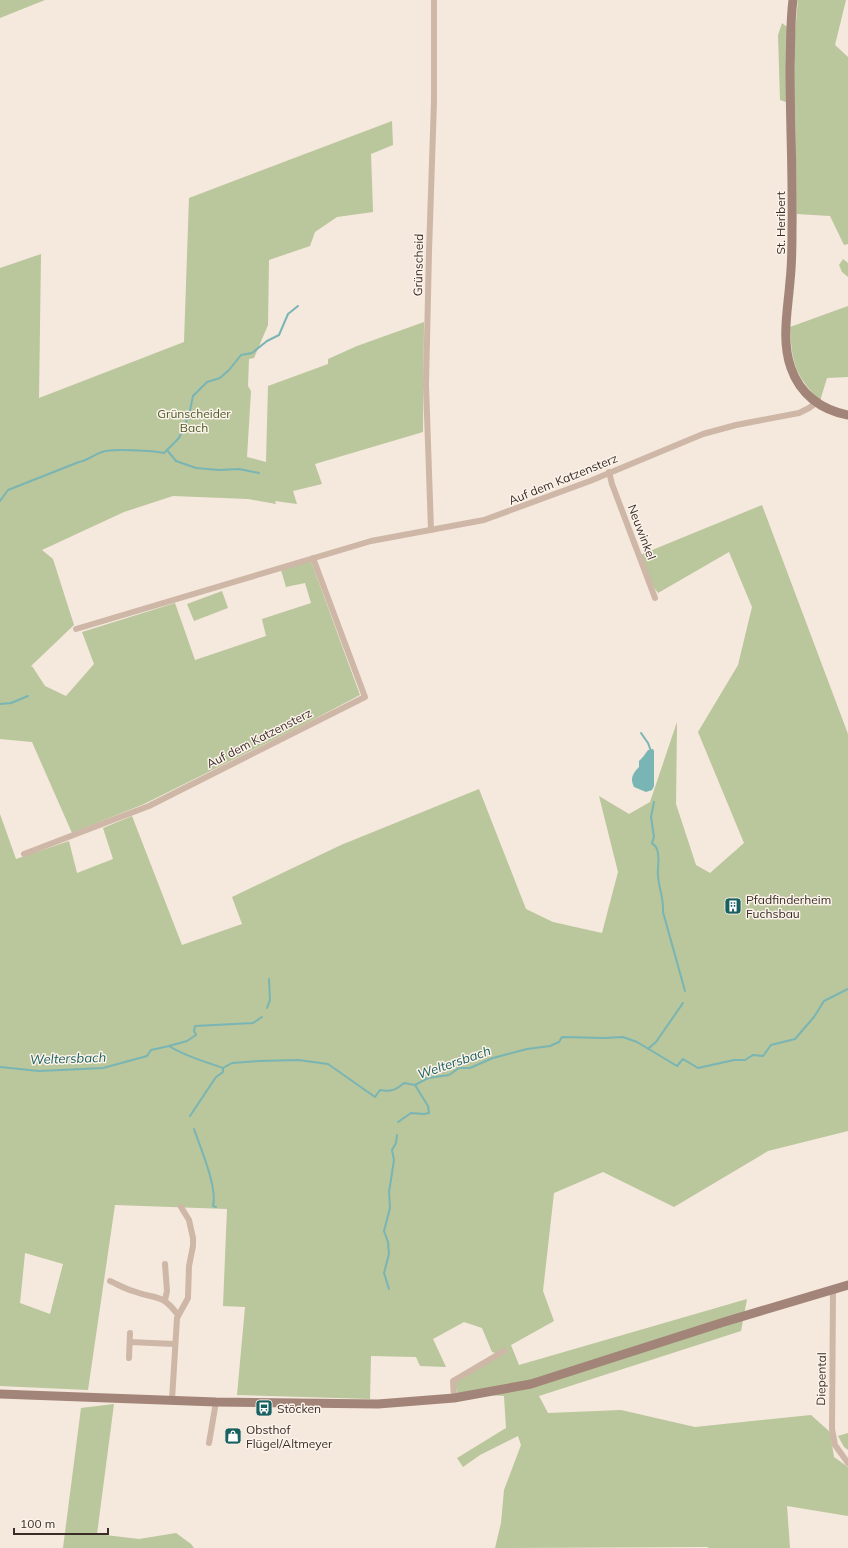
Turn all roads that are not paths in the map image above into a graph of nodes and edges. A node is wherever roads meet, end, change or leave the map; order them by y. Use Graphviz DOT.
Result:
graph roads {
  1 [pos="434,0"];
  2 [pos="793,0"];
  3 [pos="816,402"];
  4 [pos="848,415"];
  5 [pos="609,472"];
  6 [pos="431,530"];
  7 [pos="313,558"];
  8 [pos="655,598"];
  9 [pos="76,629"];
  10 [pos="24,854"];
  11 [pos="181,1207"];
  12 [pos="165,1264"];
  13 [pos="110,1281"];
  14 [pos="848,1285"];
  15 [pos="833,1290"];
  16 [pos="166,1300"];
  17 [pos="178,1315"];
  18 [pos="130,1333"];
  19 [pos="130,1342"];
  20 [pos="174,1344"];
  21 [pos="504,1351"];
  22 [pos="129,1358"];
  23 [pos="0,1394"];
  24 [pos="454,1398"];
  25 [pos="172,1400"];
  26 [pos="216,1402"];
  27 [pos="209,1443"];
  28 [pos="848,1463"];
  1 -- 6 [label="street, Grünscheid"];
  2 -- 3 [label="main road, St. Heribert"];
  3 -- 4 [label="main road, St. Heribert"];
  3 -- 5 [label="street, Auf dem Katzensterz"];
  5 -- 6 [label="street, Auf dem Katzensterz"];
  5 -- 8 [label="street, Neuwinkel"];
  6 -- 7 [label="street, Auf dem Katzensterz"];
  7 -- 9 [label="street, Auf dem Katzensterz"];
  7 -- 10 [label="street, Auf dem Katzensterz"];
  11 -- 17 [label="street"];
  12 -- 16 [label="street"];
  13 -- 16 [label="street"];
  14 -- 15 [label="main road"];
  15 -- 24 [label="main road"];
  15 -- 28 [label="street, Diepental"];
  16 -- 17 [label="street"];
  17 -- 20 [label="street"];
  18 -- 19 [label="street"];
  19 -- 20 [label="street"];
  19 -- 22 [label="street"];
  20 -- 25 [label="street"];
  21 -- 24 [label="street"];
  23 -- 25 [label="main road"];
  24 -- 26 [label="main road"];
  25 -- 26 [label="main road"];
  26 -- 27 [label="street"];
}
